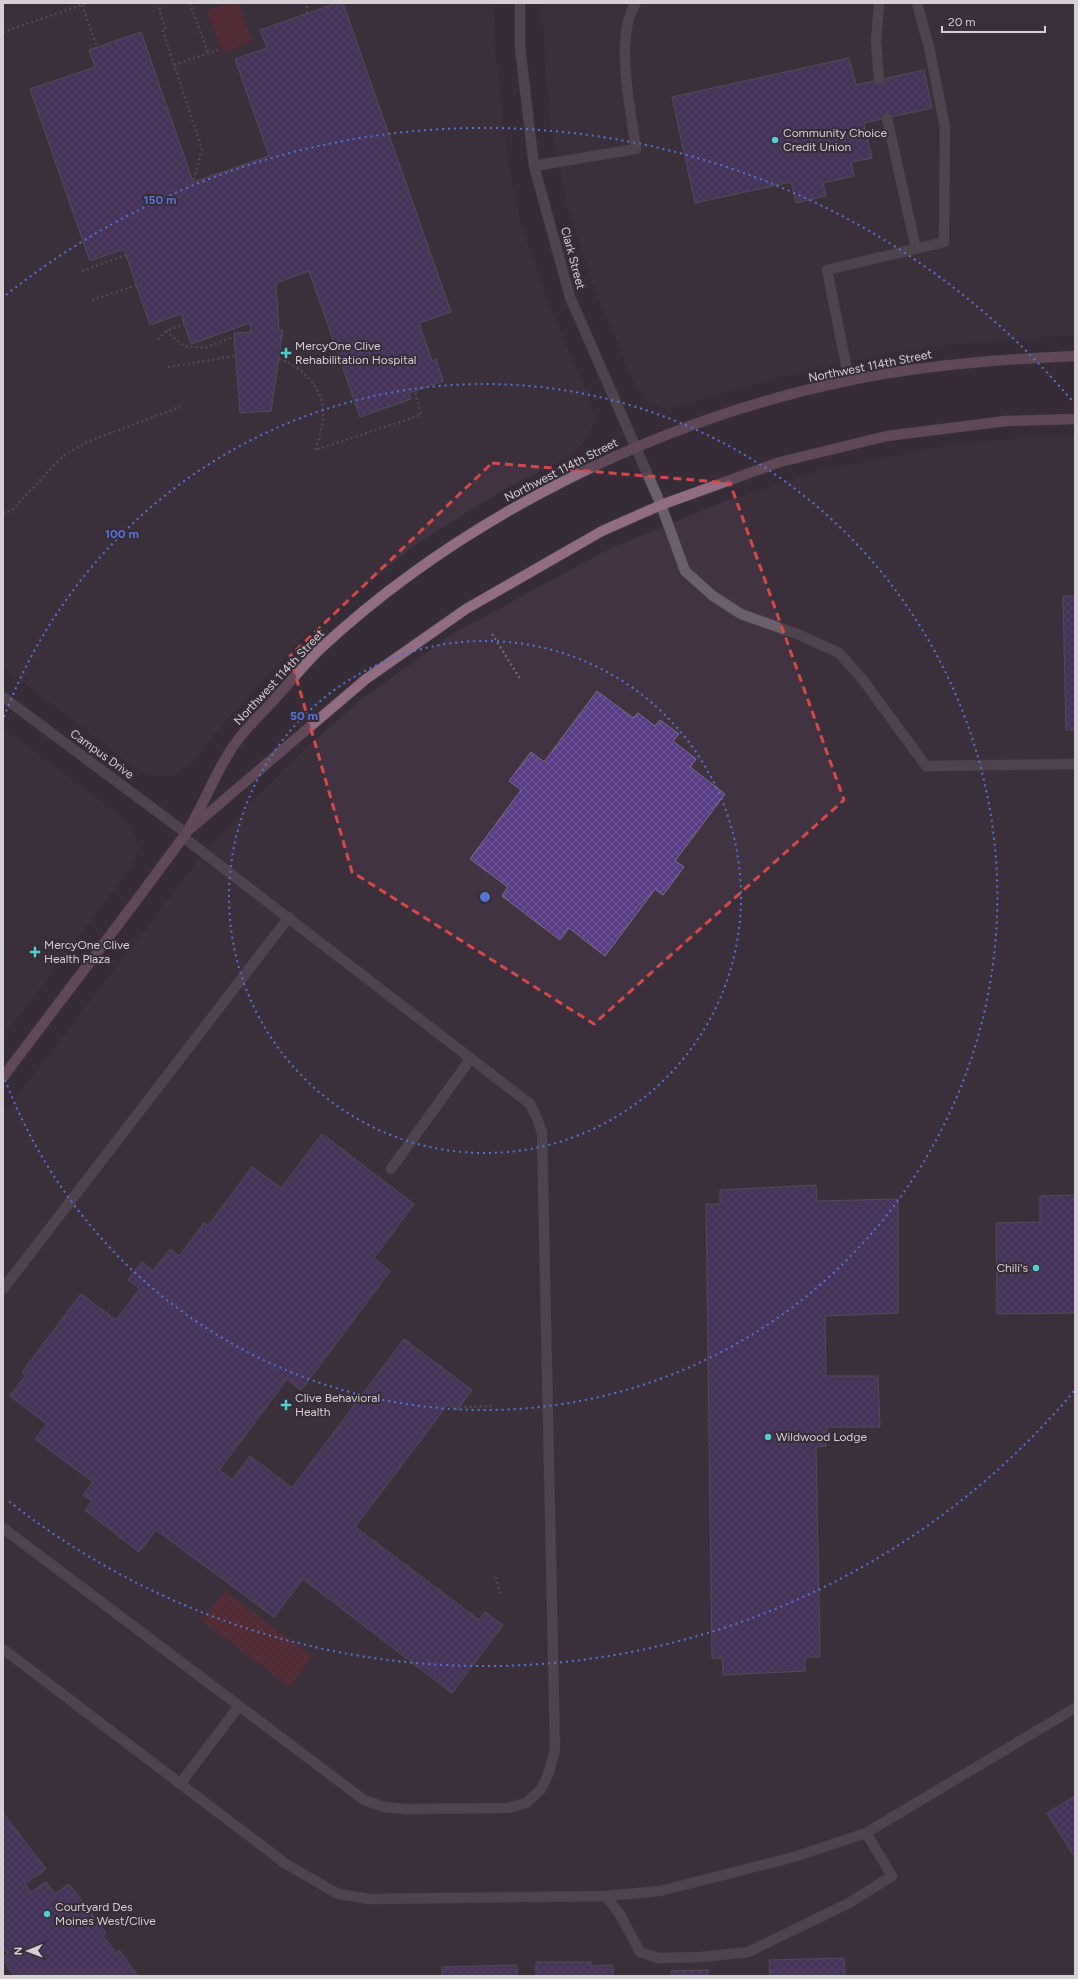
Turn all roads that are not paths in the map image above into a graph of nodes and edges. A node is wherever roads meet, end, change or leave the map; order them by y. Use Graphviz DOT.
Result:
graph roads {
  1 [pos="520,3"];
  2 [pos="636,3"];
  3 [pos="879,3"];
  4 [pos="917,3"];
  5 [pos="880,80"];
  6 [pos="887,118"];
  7 [pos="534,166"];
  8 [pos="916,249"];
  9 [pos="1075,356"];
  10 [pos="849,380"];
  11 [pos="1075,419"];
  12 [pos="635,448"];
  13 [pos="661,505"];
  14 [pos="3,697"];
  15 [pos="1075,764"];
  16 [pos="184,835"];
  17 [pos="289,917"];
  18 [pos="472,1058"];
  19 [pos="3,1077"];
  20 [pos="391,1169"];
  21 [pos="3,1290"];
  22 [pos="3,1528"];
  23 [pos="3,1649"];
  24 [pos="239,1706"];
  25 [pos="1075,1708"];
  26 [pos="180,1784"];
  27 [pos="866,1833"];
  28 [pos="606,1896"];
  1 -- 7 [label="street, Clark Street"];
  2 -- 7 [label="street"];
  3 -- 5 [label="street"];
  4 -- 8 [label="street"];
  6 -- 8 [label="street"];
  7 -- 12 [label="street, Clark Street"];
  8 -- 10 [label="street"];
  9 -- 10 [label="street, Northwest 114th Street"];
  10 -- 12 [label="street, Northwest 114th Street"];
  11 -- 13 [label="street, Northwest 114th Street"];
  12 -- 13 [label="street, Clark Street"];
  12 -- 16 [label="street, Northwest 114th Street"];
  13 -- 15 [label="street, Clark Street"];
  13 -- 16 [label="street, Northwest 114th Street"];
  14 -- 16 [label="street, Campus Drive"];
  16 -- 17 [label="street, Campus Drive"];
  16 -- 19 [label="street, Northwest 114th Street"];
  17 -- 18 [label="street, Campus Drive"];
  17 -- 21 [label="street"];
  18 -- 20 [label="street"];
  18 -- 24 [label="street, Campus Drive"];
  22 -- 24 [label="street, Campus Drive"];
  23 -- 26 [label="street"];
  24 -- 26 [label="street"];
  25 -- 27 [label="street"];
  26 -- 28 [label="street"];
  27 -- 28 [label="street"];
  27 -- 28 [label="street"];
}
